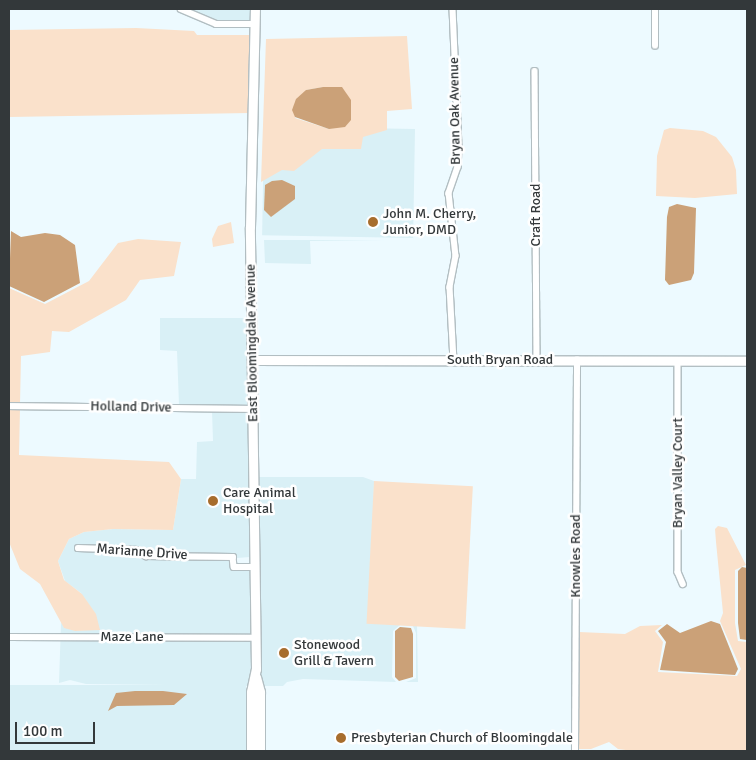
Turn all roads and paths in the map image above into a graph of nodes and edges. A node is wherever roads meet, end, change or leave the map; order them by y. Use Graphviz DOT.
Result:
graph roads {
  1 [pos="181,9"];
  2 [pos="255,9"];
  3 [pos="453,9"];
  4 [pos="655,9"];
  5 [pos="255,24"];
  6 [pos="655,46"];
  7 [pos="535,71"];
  8 [pos="253,360"];
  9 [pos="454,360"];
  10 [pos="536,360"];
  11 [pos="577,360"];
  12 [pos="678,360"];
  13 [pos="747,361"];
  14 [pos="9,406"];
  15 [pos="254,409"];
  16 [pos="78,548"];
  17 [pos="256,566"];
  18 [pos="684,584"];
  19 [pos="9,637"];
  20 [pos="256,638"];
  21 [pos="256,676"];
  22 [pos="251,751"];
  23 [pos="260,751"];
  24 [pos="575,751"];
  1 -- 5 [label="street"];
  2 -- 5 [label="main road, East Bloomingdale Avenue"];
  3 -- 9 [label="street, Bryan Oak Avenue"];
  4 -- 6 [label="street"];
  5 -- 8 [label="main road, East Bloomingdale Avenue"];
  7 -- 10 [label="street, Craft Road"];
  8 -- 9 [label="main road, South Bryan Road"];
  8 -- 15 [label="main road, East Bloomingdale Avenue"];
  9 -- 10 [label="main road, South Bryan Road"];
  10 -- 11 [label="main road, South Bryan Road"];
  11 -- 12 [label="main road, South Bryan Road"];
  11 -- 24 [label="street, Knowles Road"];
  12 -- 13 [label="main road, South Bryan Road"];
  12 -- 18 [label="street, Bryan Valley Court"];
  14 -- 15 [label="street, Holland Drive"];
  15 -- 17 [label="main road, East Bloomingdale Avenue"];
  16 -- 17 [label="street, Marianne Drive"];
  17 -- 20 [label="main road, East Bloomingdale Avenue"];
  19 -- 20 [label="street, Maze Lane"];
  20 -- 21 [label="main road, East Bloomingdale Avenue"];
  21 -- 22 [label="main road, East Bloomingdale Avenue"];
  21 -- 23 [label="main road, East Bloomingdale Avenue"];
}
